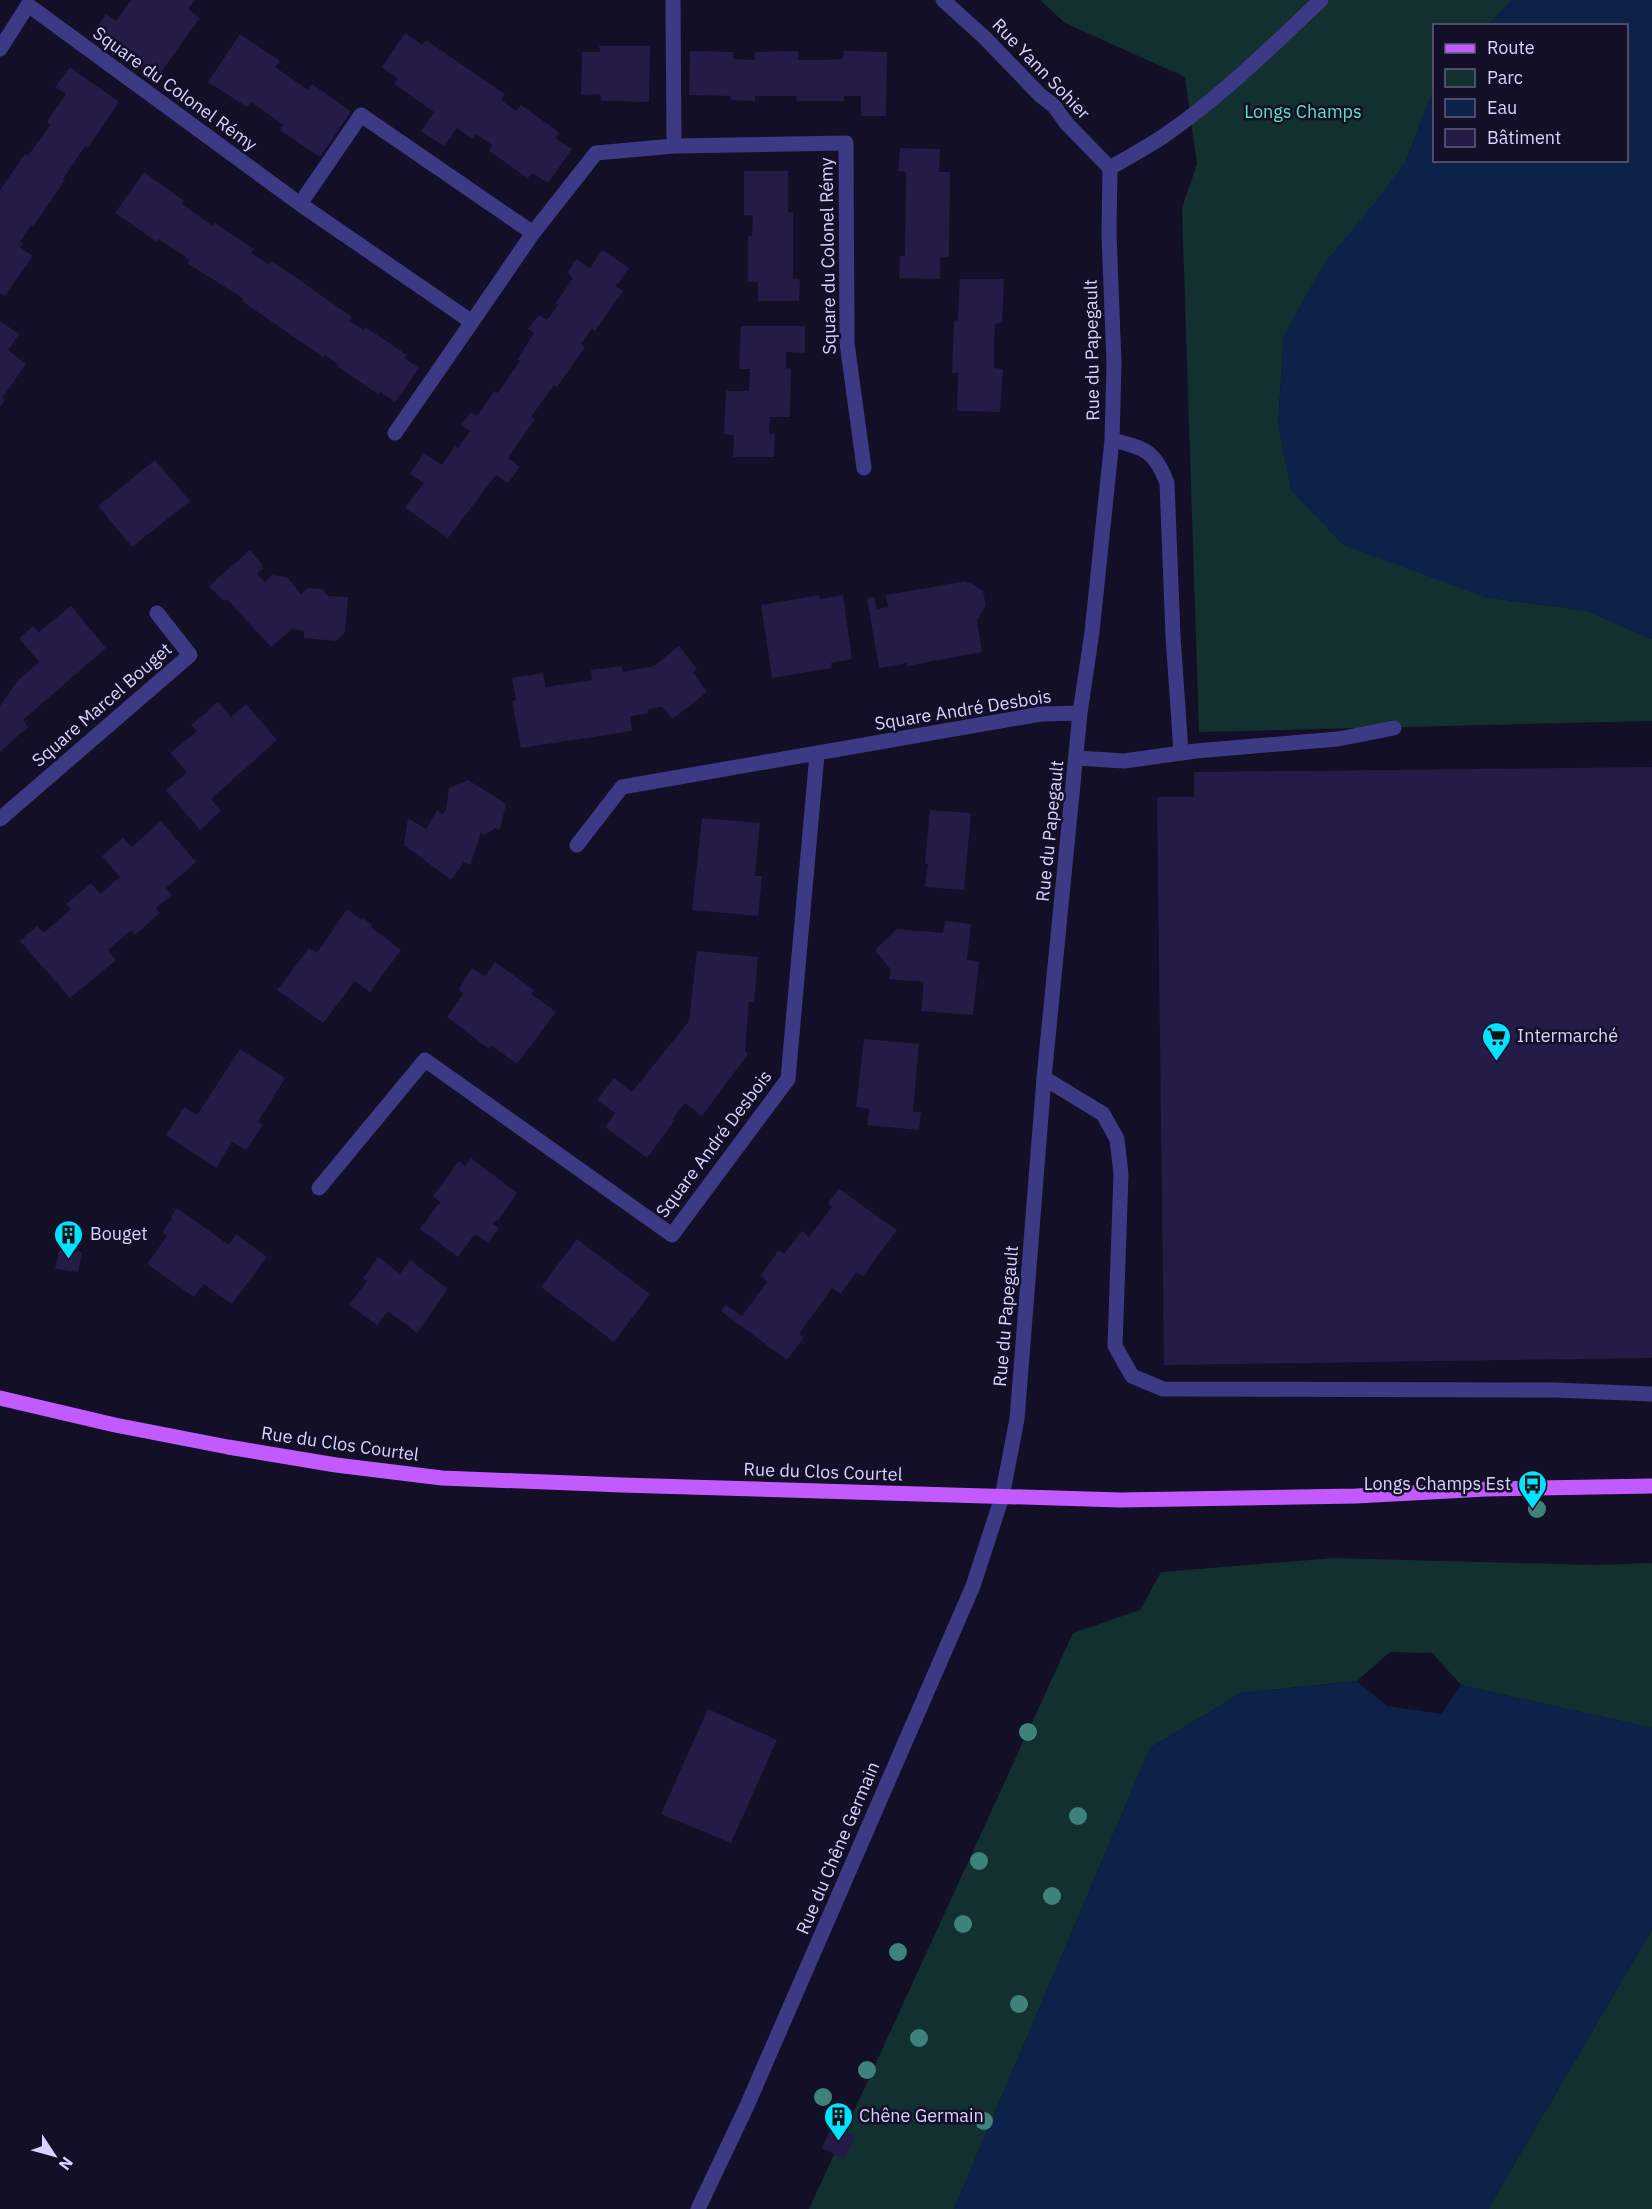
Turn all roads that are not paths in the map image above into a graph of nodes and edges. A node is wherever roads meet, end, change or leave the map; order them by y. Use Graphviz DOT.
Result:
graph roads {
  1 [pos="673,0"];
  2 [pos="943,0"];
  3 [pos="1322,0"];
  4 [pos="30,3"];
  5 [pos="0,49"];
  6 [pos="674,146"];
  7 [pos="1110,168"];
  8 [pos="300,204"];
  9 [pos="533,233"];
  10 [pos="472,322"];
  11 [pos="395,433"];
  12 [pos="1112,440"];
  13 [pos="864,468"];
  14 [pos="157,613"];
  15 [pos="1080,712"];
  16 [pos="1394,728"];
  17 [pos="1181,752"];
  18 [pos="817,754"];
  19 [pos="1077,758"];
  20 [pos="0,819"];
  21 [pos="577,845"];
  22 [pos="1044,1078"];
  23 [pos="320,1188"];
  24 [pos="1652,1394"];
  25 [pos="0,1398"];
  26 [pos="1652,1486"];
  27 [pos="1002,1497"];
  28 [pos="698,2209"];
  1 -- 6 [label="street"];
  2 -- 7 [label="street, Rue Yann Sohier"];
  3 -- 7 [label="street"];
  4 -- 5 [label="street, Square du Colonel Rémy"];
  4 -- 8 [label="street, Square du Colonel Rémy"];
  6 -- 9 [label="street, Square du Colonel Rémy"];
  6 -- 13 [label="street, Square du Colonel Rémy"];
  7 -- 12 [label="street, Rue du Papegault"];
  8 -- 9 [label="street"];
  8 -- 10 [label="street, Square du Colonel Rémy"];
  9 -- 10 [label="street, Square du Colonel Rémy"];
  10 -- 11 [label="street, Square du Colonel Rémy"];
  12 -- 15 [label="street, Rue du Papegault"];
  12 -- 17 [label="street"];
  14 -- 20 [label="street, Square Marcel Bouget"];
  15 -- 18 [label="street, Square André Desbois"];
  15 -- 19 [label="street, Rue du Papegault"];
  16 -- 17 [label="street"];
  17 -- 19 [label="street"];
  18 -- 21 [label="street, Square André Desbois"];
  18 -- 23 [label="street, Square André Desbois"];
  19 -- 22 [label="street, Rue du Papegault"];
  22 -- 24 [label="street"];
  22 -- 27 [label="street, Rue du Papegault"];
  25 -- 27 [label="main road, Rue du Clos Courtel"];
  26 -- 27 [label="main road, Rue du Clos Courtel"];
  27 -- 28 [label="street, Rue du Chêne Germain"];
}
